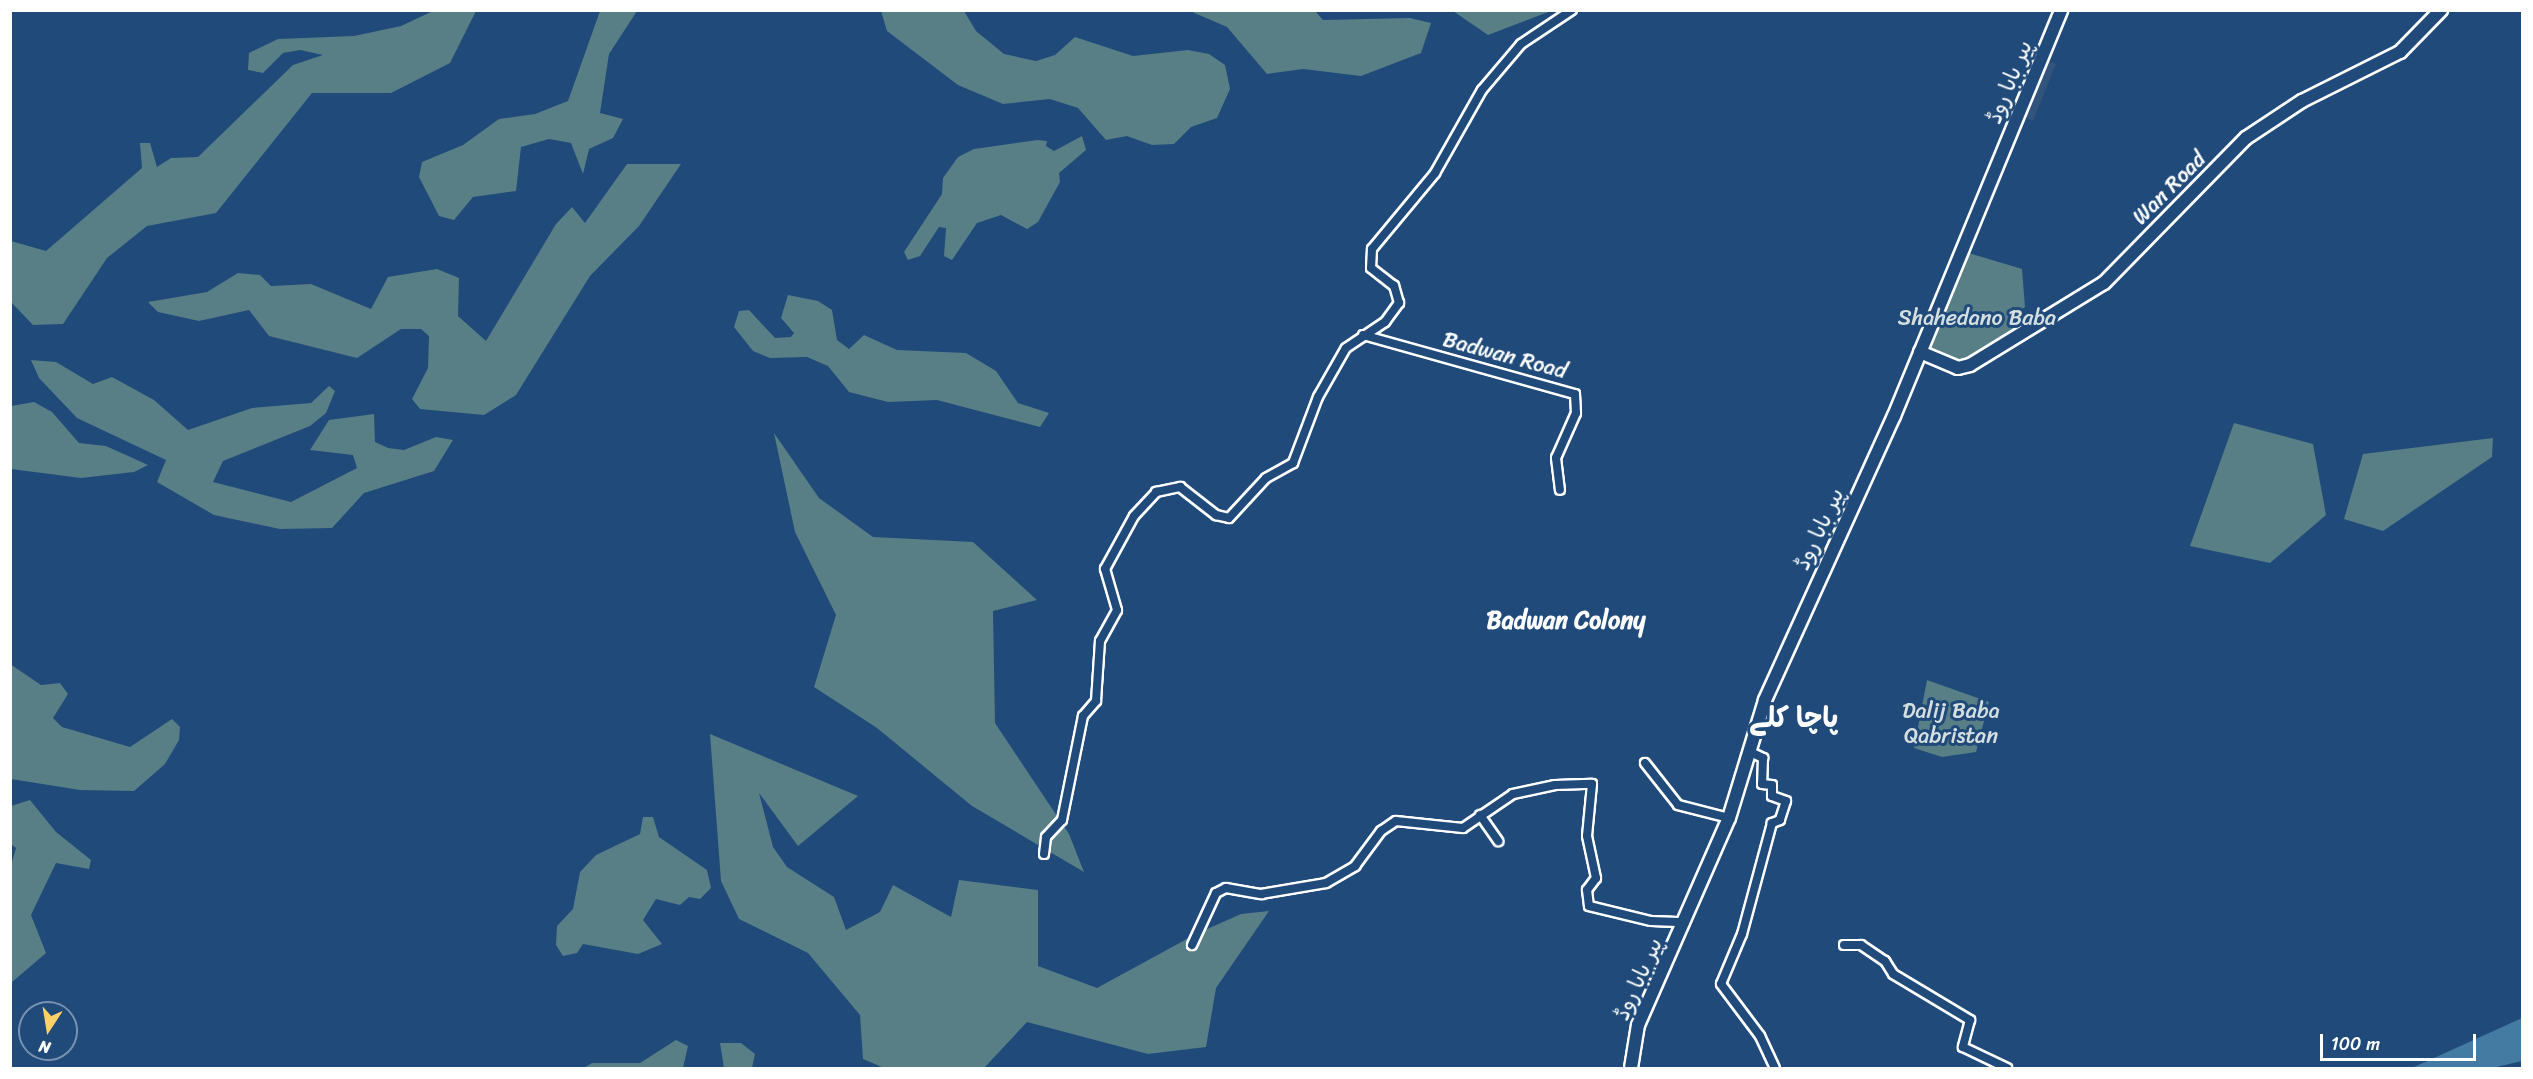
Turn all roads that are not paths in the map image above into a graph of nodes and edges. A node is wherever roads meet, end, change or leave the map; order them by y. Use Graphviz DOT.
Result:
graph roads {
  1 [pos="1572,10"];
  2 [pos="2061,10"];
  3 [pos="2441,10"];
  4 [pos="1363,335"];
  5 [pos="1920,352"];
  6 [pos="1560,490"];
  7 [pos="1748,751"];
  8 [pos="1644,763"];
  9 [pos="1480,815"];
  10 [pos="1729,818"];
  11 [pos="1498,841"];
  12 [pos="1044,854"];
  13 [pos="1685,922"];
  14 [pos="1192,945"];
  15 [pos="1844,945"];
  16 [pos="1631,1068"];
  17 [pos="1775,1068"];
  18 [pos="2007,1068"];
  1 -- 4 [label="street"];
  2 -- 5 [label="main road, پیر بابا روڈ"];
  3 -- 5 [label="main road, Wan Road"];
  4 -- 6 [label="street, Badwan Road"];
  4 -- 12 [label="street"];
  5 -- 7 [label="main road, پیر بابا روڈ"];
  7 -- 10 [label="main road, پیر بابا روڈ"];
  7 -- 17 [label="street"];
  8 -- 10 [label="street"];
  9 -- 11 [label="street"];
  9 -- 13 [label="street"];
  9 -- 14 [label="street"];
  10 -- 13 [label="main road, پیر بابا روڈ"];
  13 -- 16 [label="main road, پیر بابا روڈ"];
  15 -- 18 [label="street"];
}
